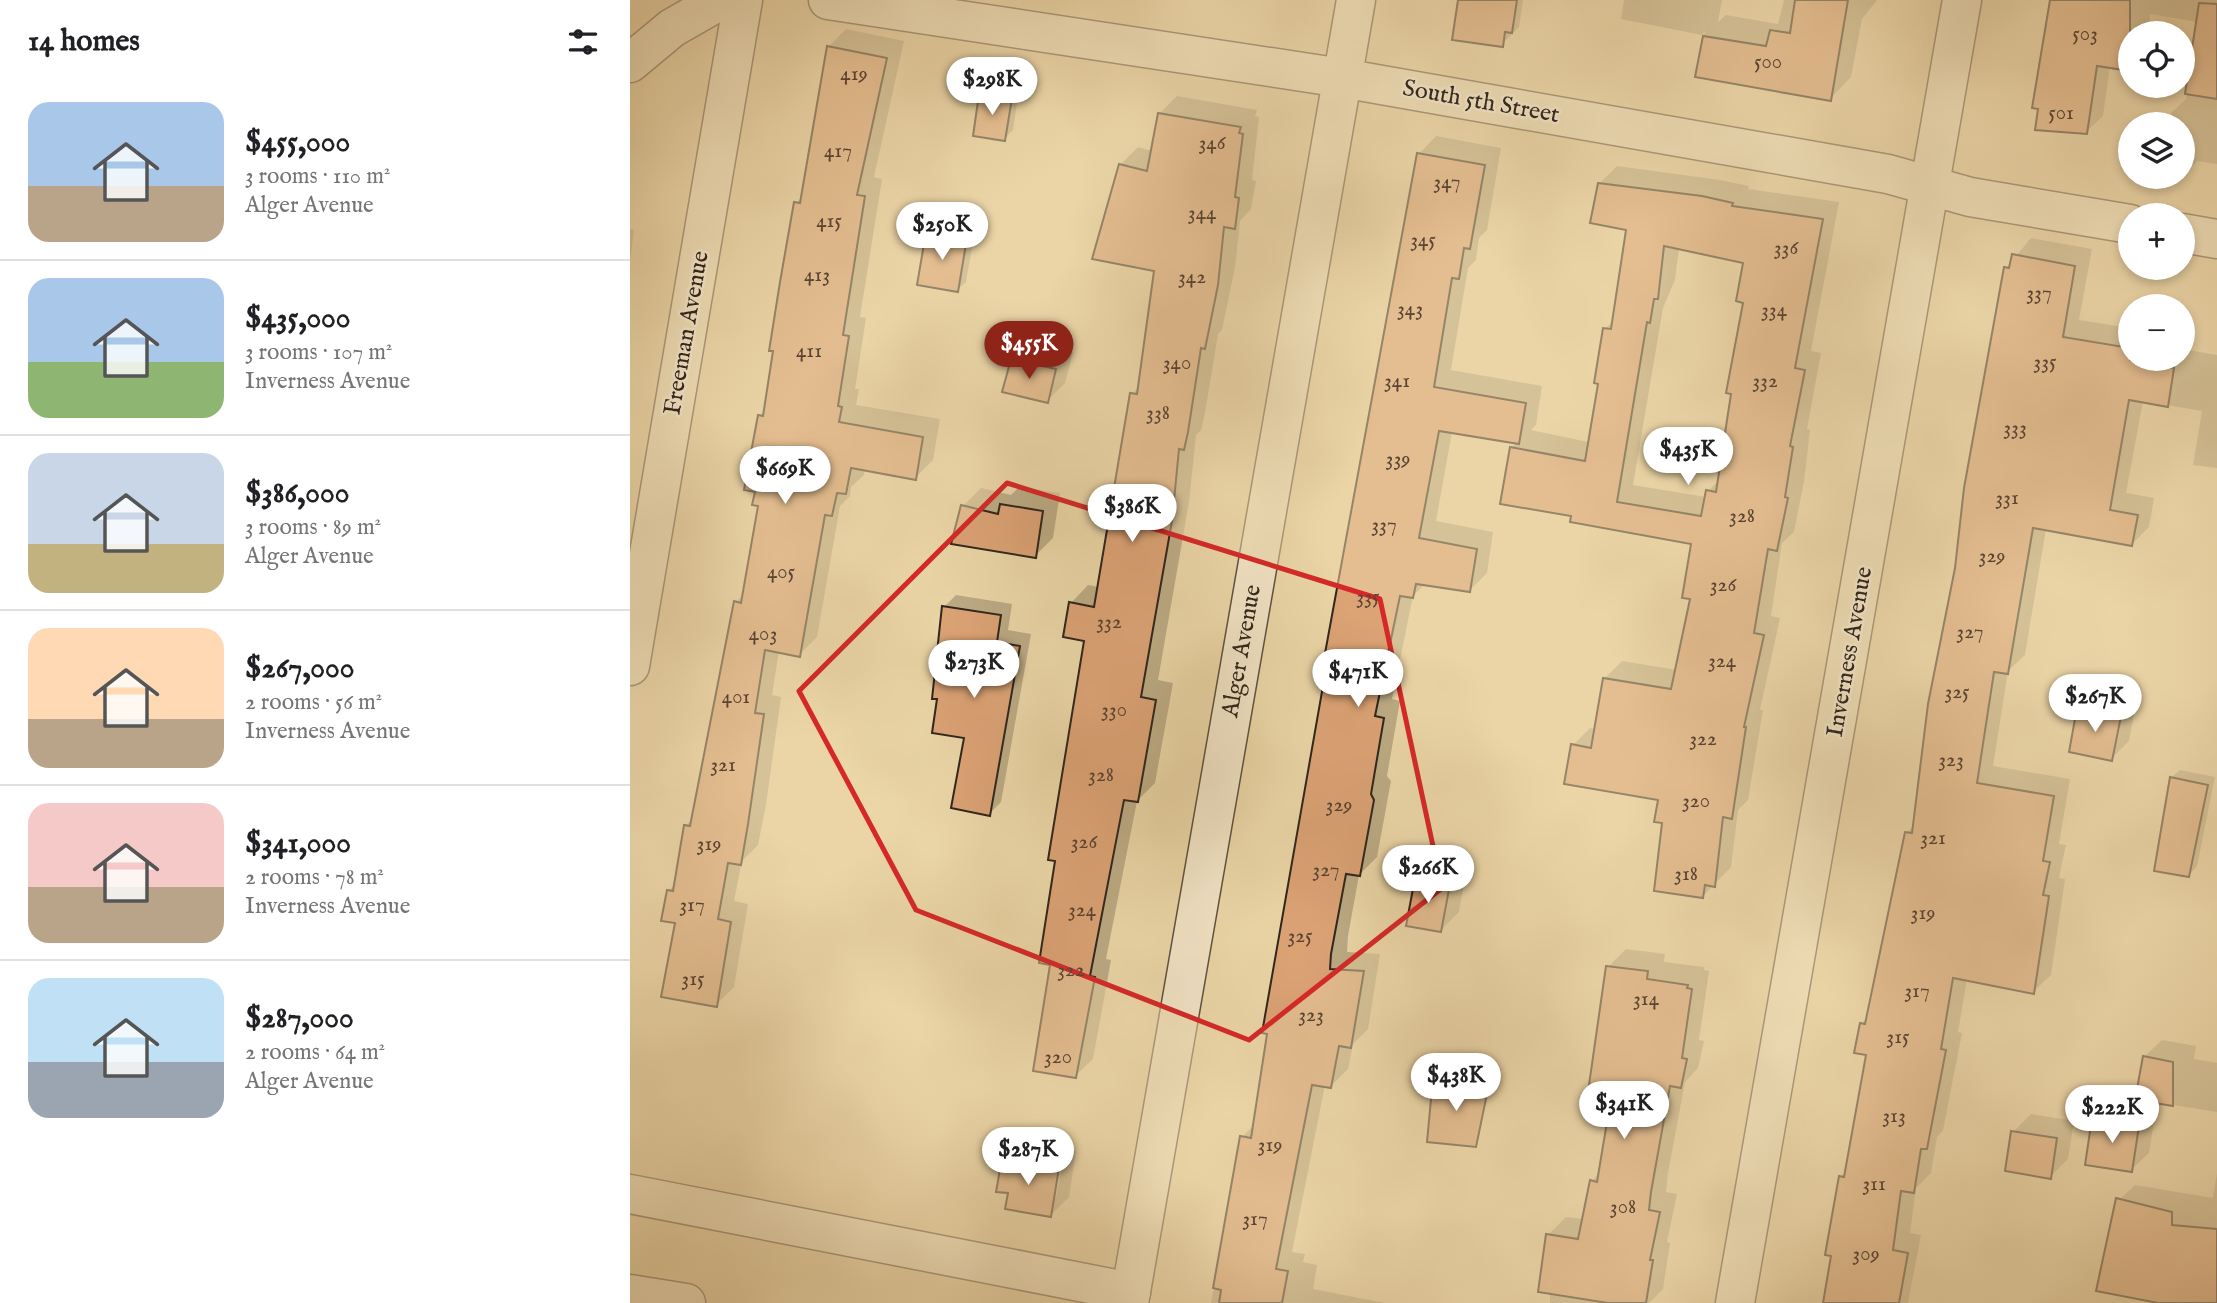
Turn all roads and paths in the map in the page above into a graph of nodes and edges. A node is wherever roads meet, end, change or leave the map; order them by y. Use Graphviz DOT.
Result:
graph roads {
  1 [pos="720,0"];
  2 [pos="743,0"];
  3 [pos="828,0"];
  4 [pos="1356,0"];
  5 [pos="1962,0"];
  6 [pos="630,63"];
  7 [pos="1342,78"];
  8 [pos="1932,186"];
  9 [pos="2118,222"];
  10 [pos="2195,235"];
  11 [pos="2217,239"];
  12 [pos="630,666"];
  13 [pos="630,1194"];
  14 [pos="630,1294"];
  15 [pos="1130,1297"];
  16 [pos="686,1303"];
  17 [pos="1735,1303"];
  1 -- 6 [label="street"];
  2 -- 12 [label="street, Freeman Avenue"];
  3 -- 7 [label="street, South 5th Street"];
  4 -- 7 [label="street, Alger Avenue"];
  5 -- 8 [label="street, Inverness Avenue"];
  7 -- 8 [label="street, South 5th Street"];
  7 -- 15 [label="street, Alger Avenue"];
  8 -- 9 [label="street, South 5th Street"];
  8 -- 17 [label="street, Inverness Avenue"];
  10 -- 11 [label="street"];
  13 -- 15 [label="street"];
  14 -- 16 [label="street"];
}
